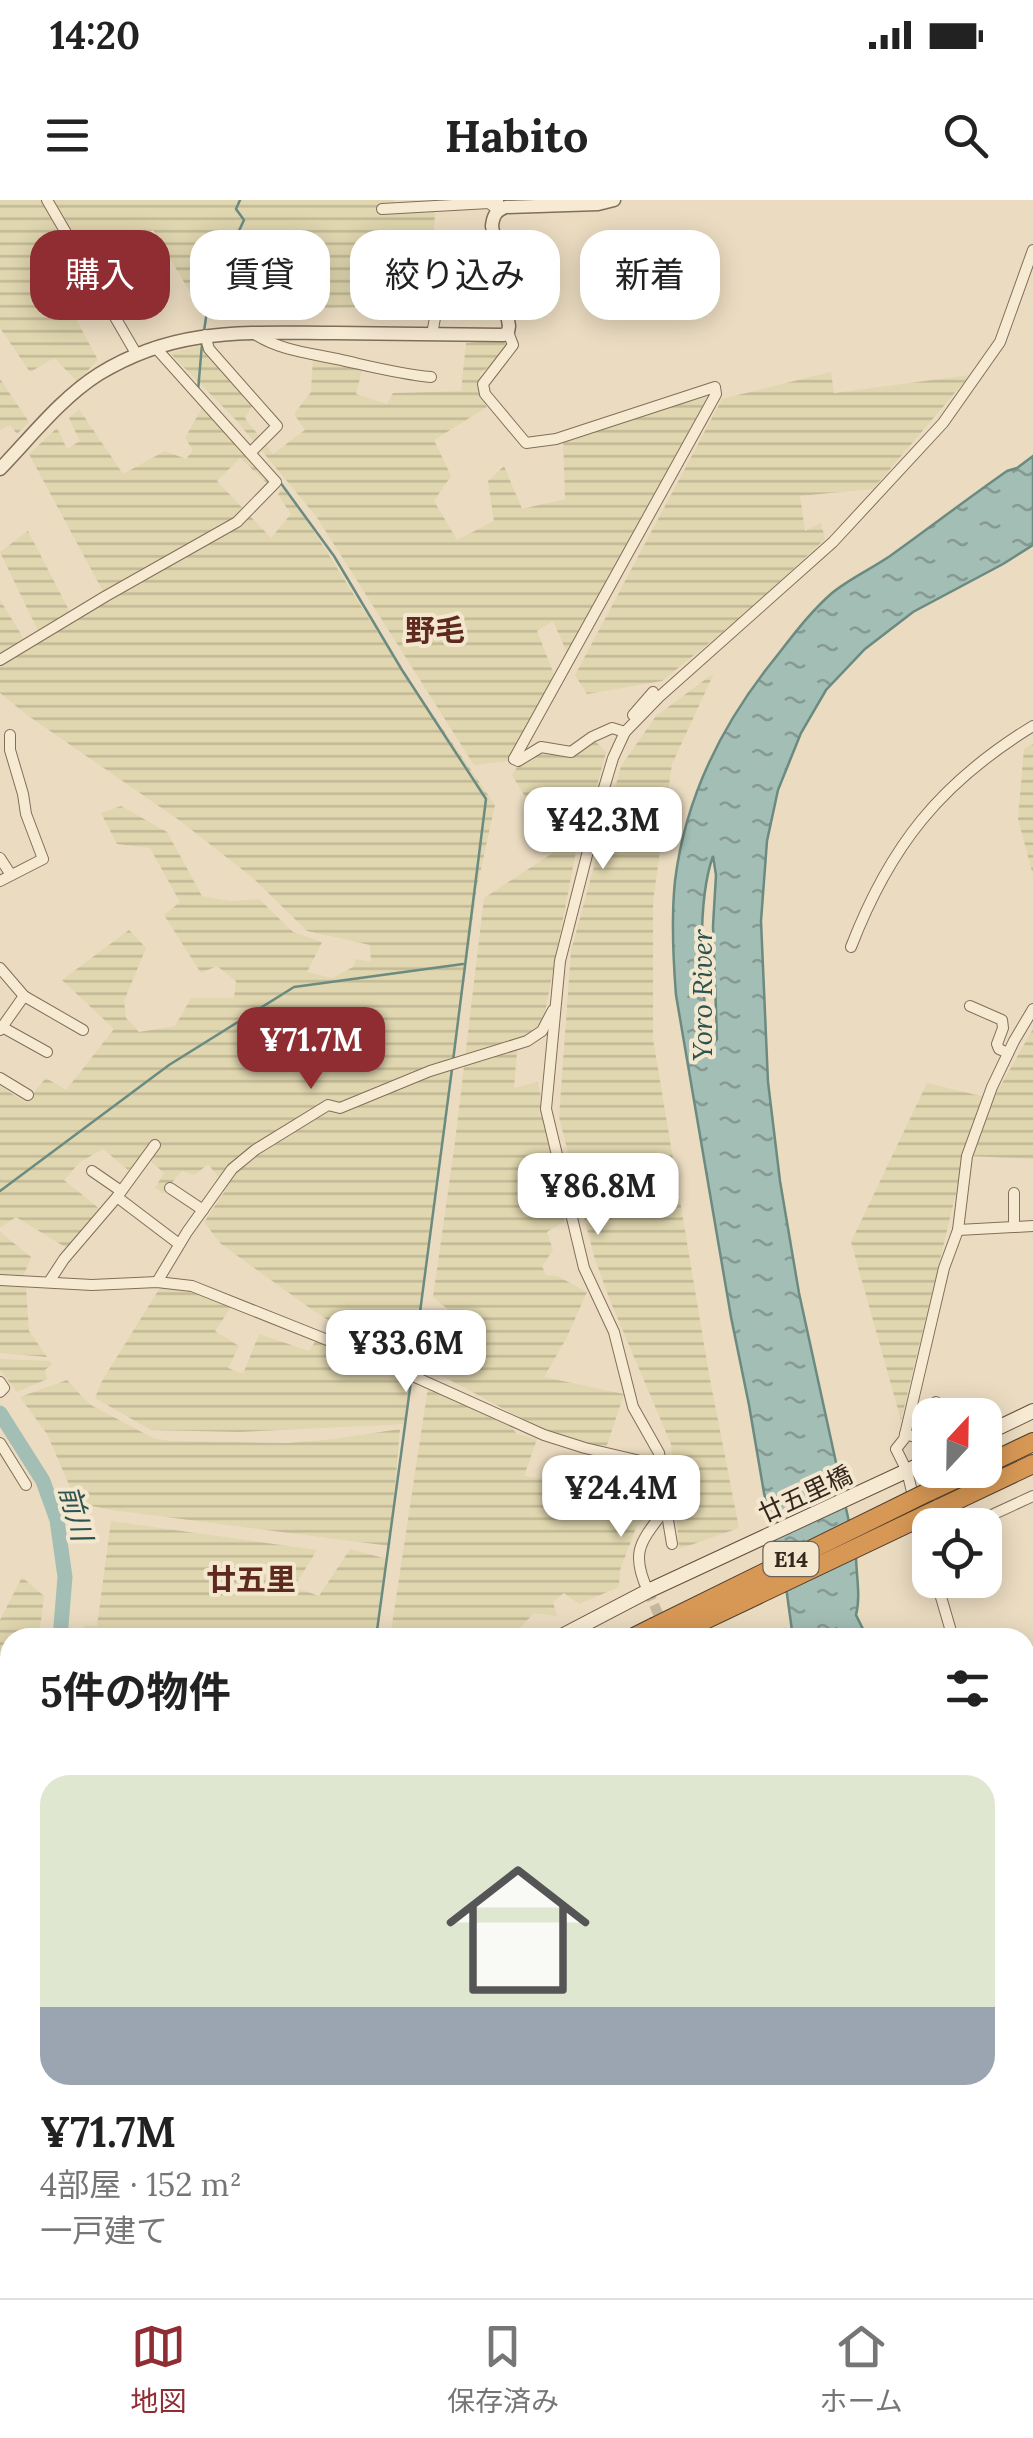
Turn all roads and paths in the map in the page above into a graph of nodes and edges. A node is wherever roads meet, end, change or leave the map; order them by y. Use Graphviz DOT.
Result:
graph roads {
  1 [pos="47,200"];
  2 [pos="614,200"];
  3 [pos="597,202"];
  4 [pos="498,205"];
  5 [pos="382,209"];
  6 [pos="1033,250"];
  7 [pos="435,320"];
  8 [pos="508,332"];
  9 [pos="252,333"];
  10 [pos="432,334"];
  11 [pos="206,335"];
  12 [pos="155,348"];
  13 [pos="137,355"];
  14 [pos="431,377"];
  15 [pos="251,452"];
  16 [pos="0,469"];
  17 [pos="0,660"];
  18 [pos="653,692"];
  19 [pos="1033,726"];
  20 [pos="616,728"];
  21 [pos="10,735"];
  22 [pos="0,858"];
  23 [pos="5,878"];
  24 [pos="850,947"];
  25 [pos="0,968"];
  26 [pos="24,996"];
  27 [pos="555,1004"];
  28 [pos="970,1006"];
  29 [pos="1033,1009"];
  30 [pos="1,1028"];
  31 [pos="83,1030"];
  32 [pos="47,1052"];
  33 [pos="1008,1053"];
  34 [pos="0,1078"];
  35 [pos="28,1095"];
  36 [pos="154,1145"];
  37 [pos="92,1170"];
  38 [pos="170,1188"];
  39 [pos="1014,1193"];
  40 [pos="119,1194"];
  41 [pos="203,1210"];
  42 [pos="1033,1226"];
  43 [pos="1014,1227"];
  44 [pos="958,1230"];
  45 [pos="179,1244"];
  46 [pos="0,1280"];
  47 [pos="49,1282"];
  48 [pos="156,1282"];
  49 [pos="1033,1411"];
  50 [pos="1002,1426"];
  51 [pos="906,1434"];
  52 [pos="912,1436"];
  53 [pos="1033,1442"];
  54 [pos="0,1443"];
  55 [pos="1002,1457"];
  56 [pos="1033,1464"];
  57 [pos="662,1466"];
  58 [pos="912,1469"];
  59 [pos="907,1471"];
  60 [pos="26,1486"];
  61 [pos="951,1488"];
  62 [pos="1033,1496"];
  63 [pos="933,1501"];
  64 [pos="666,1508"];
  65 [pos="918,1508"];
  66 [pos="1002,1510"];
  67 [pos="672,1544"];
  68 [pos="648,1591"];
  69 [pos="941,1598"];
  70 [pos="577,1628"];
  71 [pos="668,1628"];
  72 [pos="950,1628"];
  1 -- 13 [label="street"];
  2 -- 3 [label="street"];
  3 -- 4 [label="street"];
  4 -- 5 [label="street"];
  4 -- 8 [label="street"];
  6 -- 20 [label="street"];
  7 -- 10 [label="street"];
  8 -- 10 [label="street"];
  8 -- 20 [label="street"];
  9 -- 10 [label="street"];
  9 -- 11 [label="street"];
  9 -- 14 [label="street"];
  11 -- 12 [label="street"];
  11 -- 15 [label="street"];
  12 -- 13 [label="street"];
  12 -- 15 [label="street"];
  13 -- 16 [label="street"];
  15 -- 17 [label="street"];
  18 -- 20 [label="street"];
  19 -- 24 [label="street"];
  20 -- 27 [label="street"];
  21 -- 23 [label="street"];
  22 -- 23 [label="street"];
  25 -- 26 [label="street"];
  26 -- 30 [label="street"];
  26 -- 31 [label="street"];
  27 -- 41 [label="street"];
  27 -- 57 [label="street"];
  28 -- 33 [label="street"];
  29 -- 33 [label="street"];
  30 -- 32 [label="street"];
  33 -- 44 [label="street"];
  34 -- 35 [label="street"];
  36 -- 40 [label="street"];
  37 -- 40 [label="street"];
  38 -- 41 [label="street"];
  39 -- 43 [label="street"];
  40 -- 45 [label="street"];
  40 -- 47 [label="street"];
  41 -- 45 [label="street"];
  42 -- 43 [label="street"];
  43 -- 44 [label="street"];
  44 -- 51 [label="street"];
  45 -- 48 [label="street"];
  46 -- 47 [label="street"];
  47 -- 48 [label="street"];
  48 -- 57 [label="street"];
  49 -- 50 [label="main road"];
  51 -- 52 [label="street"];
  51 -- 59 [label="street"];
  53 -- 55 [label="highway"];
  54 -- 60 [label="street"];
  56 -- 63 [label="highway, E14"];
  57 -- 64 [label="street"];
  58 -- 59 [label="main road, 廿五里橋"];
  59 -- 65 [label="street"];
  59 -- 68 [label="main road, 廿五里橋"];
  61 -- 63 [label="highway, E14"];
  62 -- 66 [label="street"];
  63 -- 71 [label="highway, E14, bridge"];
  64 -- 67 [label="street"];
  64 -- 68 [label="street"];
  68 -- 70 [label="main road, 廿五里橋"];
  69 -- 72 [label="street"];
}
